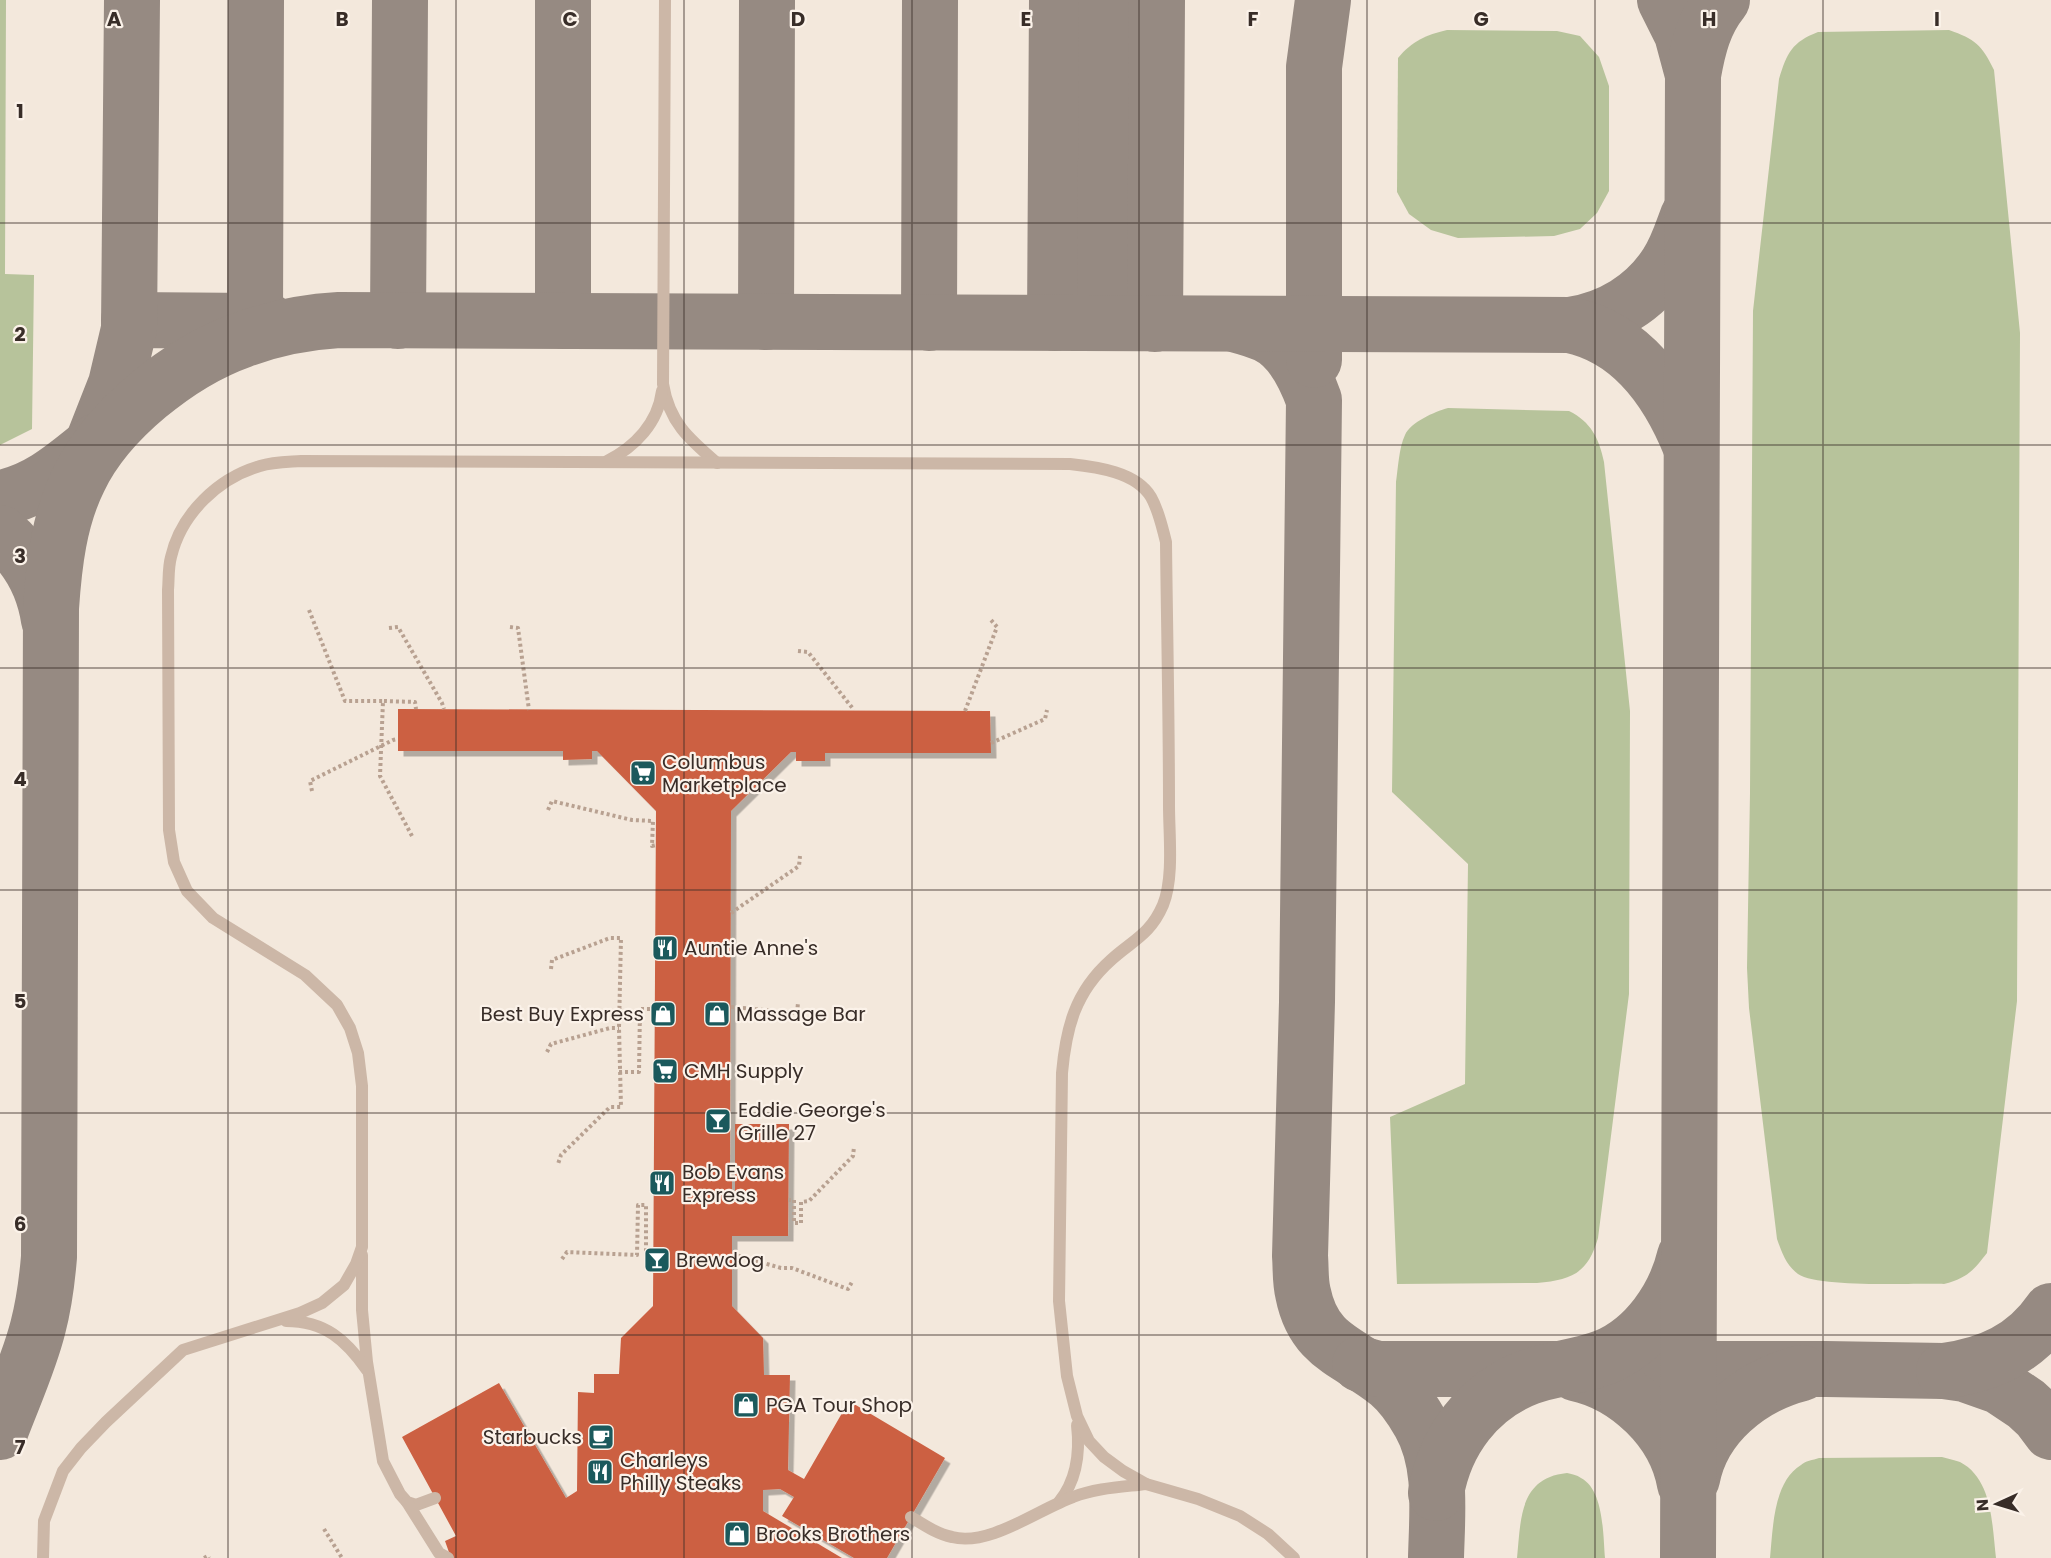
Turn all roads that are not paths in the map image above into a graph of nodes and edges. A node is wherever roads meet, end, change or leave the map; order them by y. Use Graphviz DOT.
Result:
graph roads {
  1 [pos="665,0"];
  2 [pos="663,384"];
  3 [pos="602,463"];
  4 [pos="717,463"];
  5 [pos="362,1247"];
  6 [pos="273,1322"];
  7 [pos="370,1375"];
  8 [pos="1075,1406"];
  9 [pos="1146,1484"];
  10 [pos="435,1498"];
  11 [pos="407,1502"];
  12 [pos="1058,1503"];
  13 [pos="911,1517"];
  14 [pos="43,1558"];
  15 [pos="448,1558"];
  16 [pos="1294,1558"];
  1 -- 2 [label="lane"];
  2 -- 3 [label="lane"];
  2 -- 4 [label="lane"];
  3 -- 4 [label="lane"];
  3 -- 5 [label="lane"];
  4 -- 8 [label="lane"];
  5 -- 6 [label="lane"];
  5 -- 7 [label="lane"];
  6 -- 7 [label="lane"];
  6 -- 14 [label="lane"];
  7 -- 11 [label="lane"];
  8 -- 9 [label="lane"];
  8 -- 12 [label="lane"];
  9 -- 12 [label="lane"];
  9 -- 16 [label="lane"];
  10 -- 11 [label="lane"];
  11 -- 15 [label="lane"];
  12 -- 13 [label="lane"];
}
